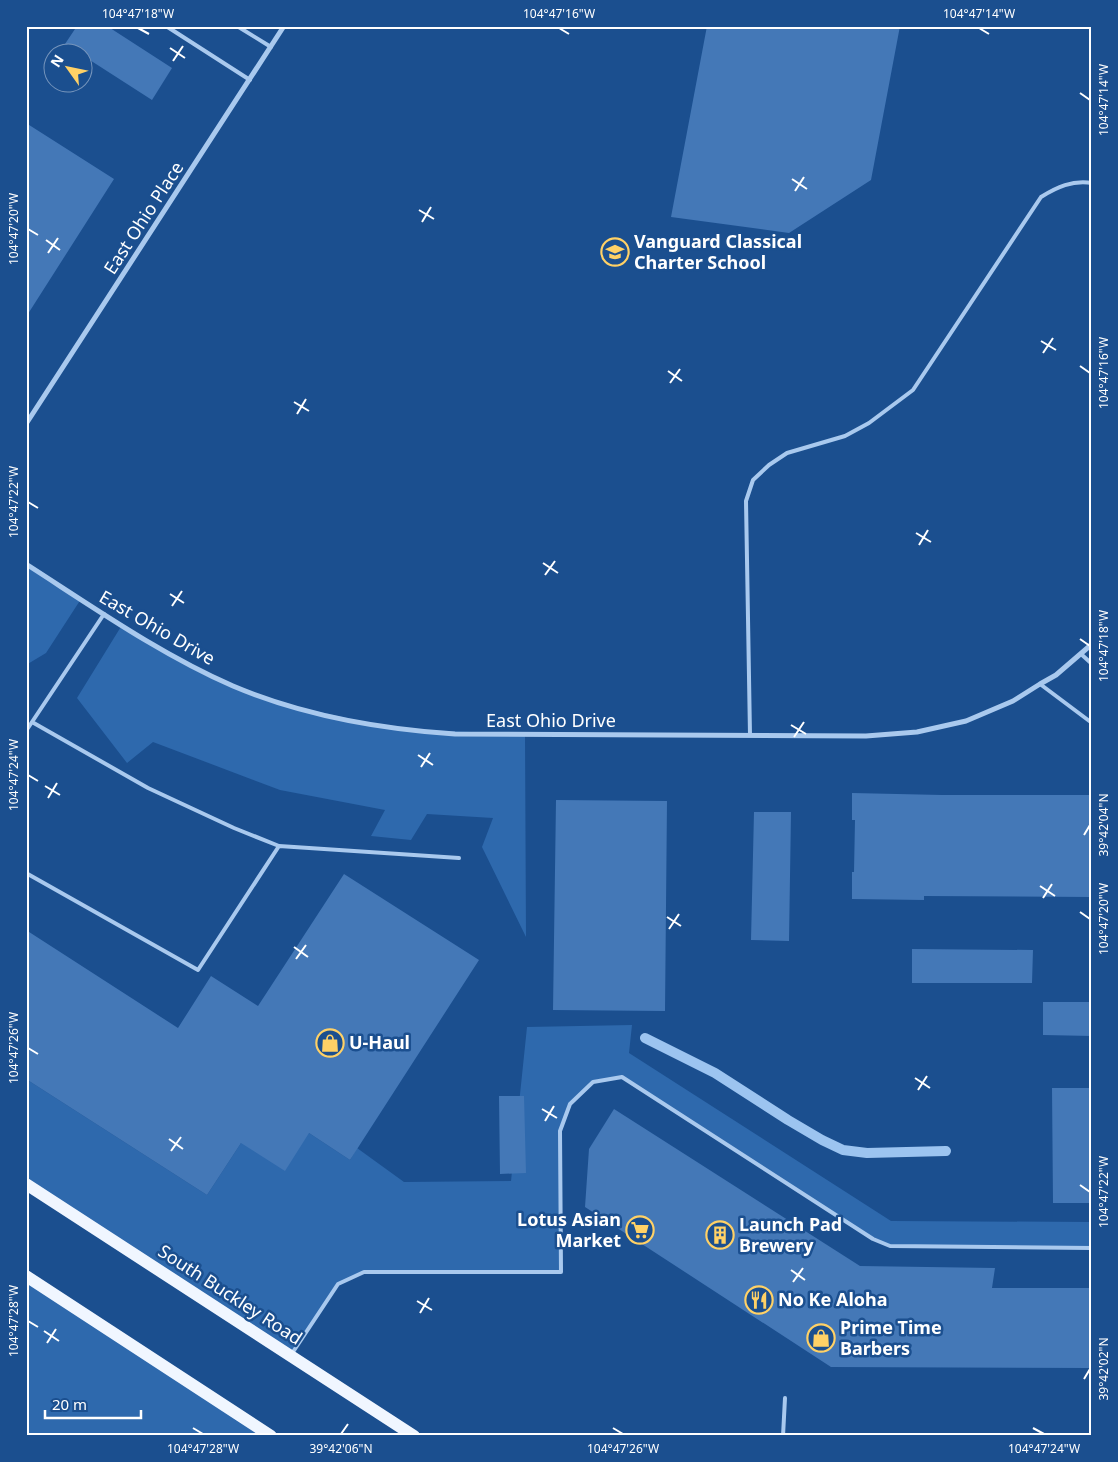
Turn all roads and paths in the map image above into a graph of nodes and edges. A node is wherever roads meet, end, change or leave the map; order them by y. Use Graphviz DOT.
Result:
graph roads {
  1 [pos="166,26"];
  2 [pos="237,26"];
  3 [pos="284,26"];
  4 [pos="270,47"];
  5 [pos="250,80"];
  6 [pos="1092,183"];
  7 [pos="26,424"];
  8 [pos="26,564"];
  9 [pos="105,614"];
  10 [pos="1092,644"];
  11 [pos="1081,654"];
  12 [pos="1092,664"];
  13 [pos="1040,684"];
  14 [pos="32,722"];
  15 [pos="1092,723"];
  16 [pos="26,731"];
  17 [pos="750,735"];
  18 [pos="279,846"];
  19 [pos="458,858"];
  20 [pos="26,872"];
  21 [pos="26,1184"];
  22 [pos="1092,1248"];
  23 [pos="26,1276"];
  24 [pos="291,1356"];
  25 [pos="785,1398"];
  26 [pos="271,1436"];
  27 [pos="414,1436"];
  28 [pos="782,1436"];
  1 -- 5 [label="lane"];
  2 -- 4 [label="lane"];
  3 -- 4 [label="street, East Ohio Place"];
  4 -- 5 [label="street, East Ohio Place"];
  5 -- 7 [label="street, East Ohio Place"];
  6 -- 17 [label="lane"];
  8 -- 9 [label="street, East Ohio Drive"];
  9 -- 14 [label="lane"];
  9 -- 17 [label="street, East Ohio Drive"];
  10 -- 11 [label="street, East Ohio Drive"];
  11 -- 12 [label="lane"];
  11 -- 13 [label="street, East Ohio Drive"];
  13 -- 15 [label="lane"];
  13 -- 17 [label="street, East Ohio Drive"];
  14 -- 16 [label="lane"];
  14 -- 18 [label="lane"];
  18 -- 19 [label="lane"];
  18 -- 20 [label="lane"];
  21 -- 24 [label="main road, South Buckley Road"];
  22 -- 24 [label="lane"];
  23 -- 26 [label="main road"];
  24 -- 27 [label="main road, South Buckley Road"];
  25 -- 28 [label="lane"];
}
